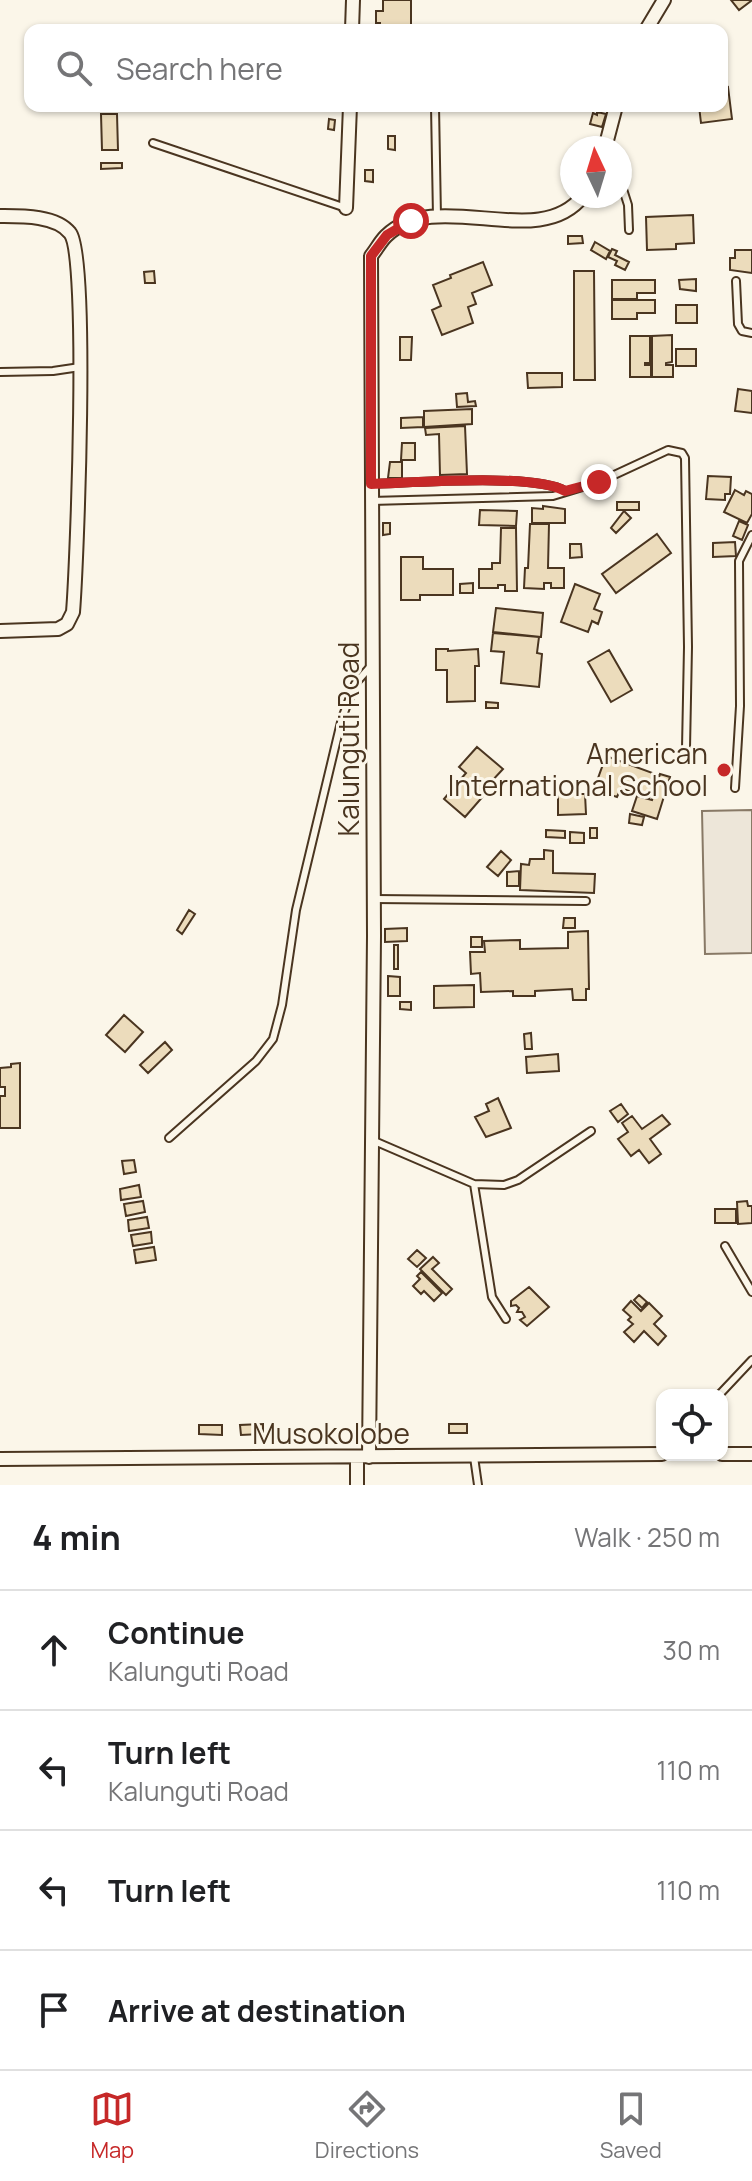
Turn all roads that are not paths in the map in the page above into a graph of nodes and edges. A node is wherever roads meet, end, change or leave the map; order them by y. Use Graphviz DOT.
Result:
graph roads {
  1 [pos="353,0"];
  2 [pos="664,0"];
  3 [pos="352,24"];
  4 [pos="650,24"];
  5 [pos="350,112"];
  6 [pos="435,112"];
  7 [pos="614,112"];
  8 [pos="608,136"];
  9 [pos="153,143"];
  10 [pos="346,208"];
  11 [pos="570,208"];
  12 [pos="628,208"];
  13 [pos="0,216"];
  14 [pos="437,217"];
  15 [pos="629,230"];
  16 [pos="736,281"];
  17 [pos="752,333"];
  18 [pos="80,367"];
  19 [pos="0,372"];
  20 [pos="371,484"];
  21 [pos="565,491"];
  22 [pos="371,501"];
  23 [pos="752,535"];
  24 [pos="0,631"];
  25 [pos="372,665"];
  26 [pos="686,748"];
  27 [pos="735,788"];
  28 [pos="374,899"];
  29 [pos="586,901"];
  30 [pos="591,1131"];
  31 [pos="169,1138"];
  32 [pos="372,1140"];
  33 [pos="474,1184"];
  34 [pos="725,1246"];
  35 [pos="752,1292"];
  36 [pos="506,1319"];
  37 [pos="752,1360"];
  38 [pos="725,1389"];
  39 [pos="656,1454"];
  40 [pos="728,1454"];
  41 [pos="752,1454"];
  42 [pos="363,1457"];
  43 [pos="474,1457"];
  44 [pos="0,1459"];
  45 [pos="357,1485"];
  46 [pos="478,1485"];
  1 -- 3 [label="street"];
  2 -- 4 [label="street"];
  5 -- 10 [label="street"];
  6 -- 14 [label="lane"];
  7 -- 8 [label="street"];
  9 -- 10 [label="lane"];
  11 -- 14 [label="street, Kalunguti Road"];
  12 -- 15 [label="lane"];
  13 -- 18 [label="street"];
  14 -- 20 [label="street, Kalunguti Road"];
  16 -- 17 [label="lane"];
  18 -- 19 [label="lane"];
  18 -- 24 [label="street"];
  20 -- 21 [label="lane"];
  20 -- 22 [label="street, Kalunguti Road"];
  21 -- 22 [label="lane"];
  21 -- 26 [label="lane"];
  22 -- 25 [label="street, Kalunguti Road"];
  23 -- 27 [label="lane"];
  25 -- 28 [label="street, Kalunguti Road"];
  25 -- 31 [label="lane"];
  28 -- 29 [label="lane"];
  28 -- 32 [label="street, Kalunguti Road"];
  30 -- 33 [label="lane"];
  32 -- 33 [label="lane"];
  32 -- 42 [label="street, Kalunguti Road"];
  33 -- 36 [label="lane"];
  34 -- 35 [label="lane"];
  37 -- 38 [label="lane"];
  39 -- 43 [label="street, Musokolobe"];
  40 -- 41 [label="street"];
  42 -- 43 [label="street, Musokolobe"];
  42 -- 44 [label="street, Musokolobe"];
  42 -- 45 [label="street, Kalunguti Road"];
  43 -- 46 [label="lane"];
}
